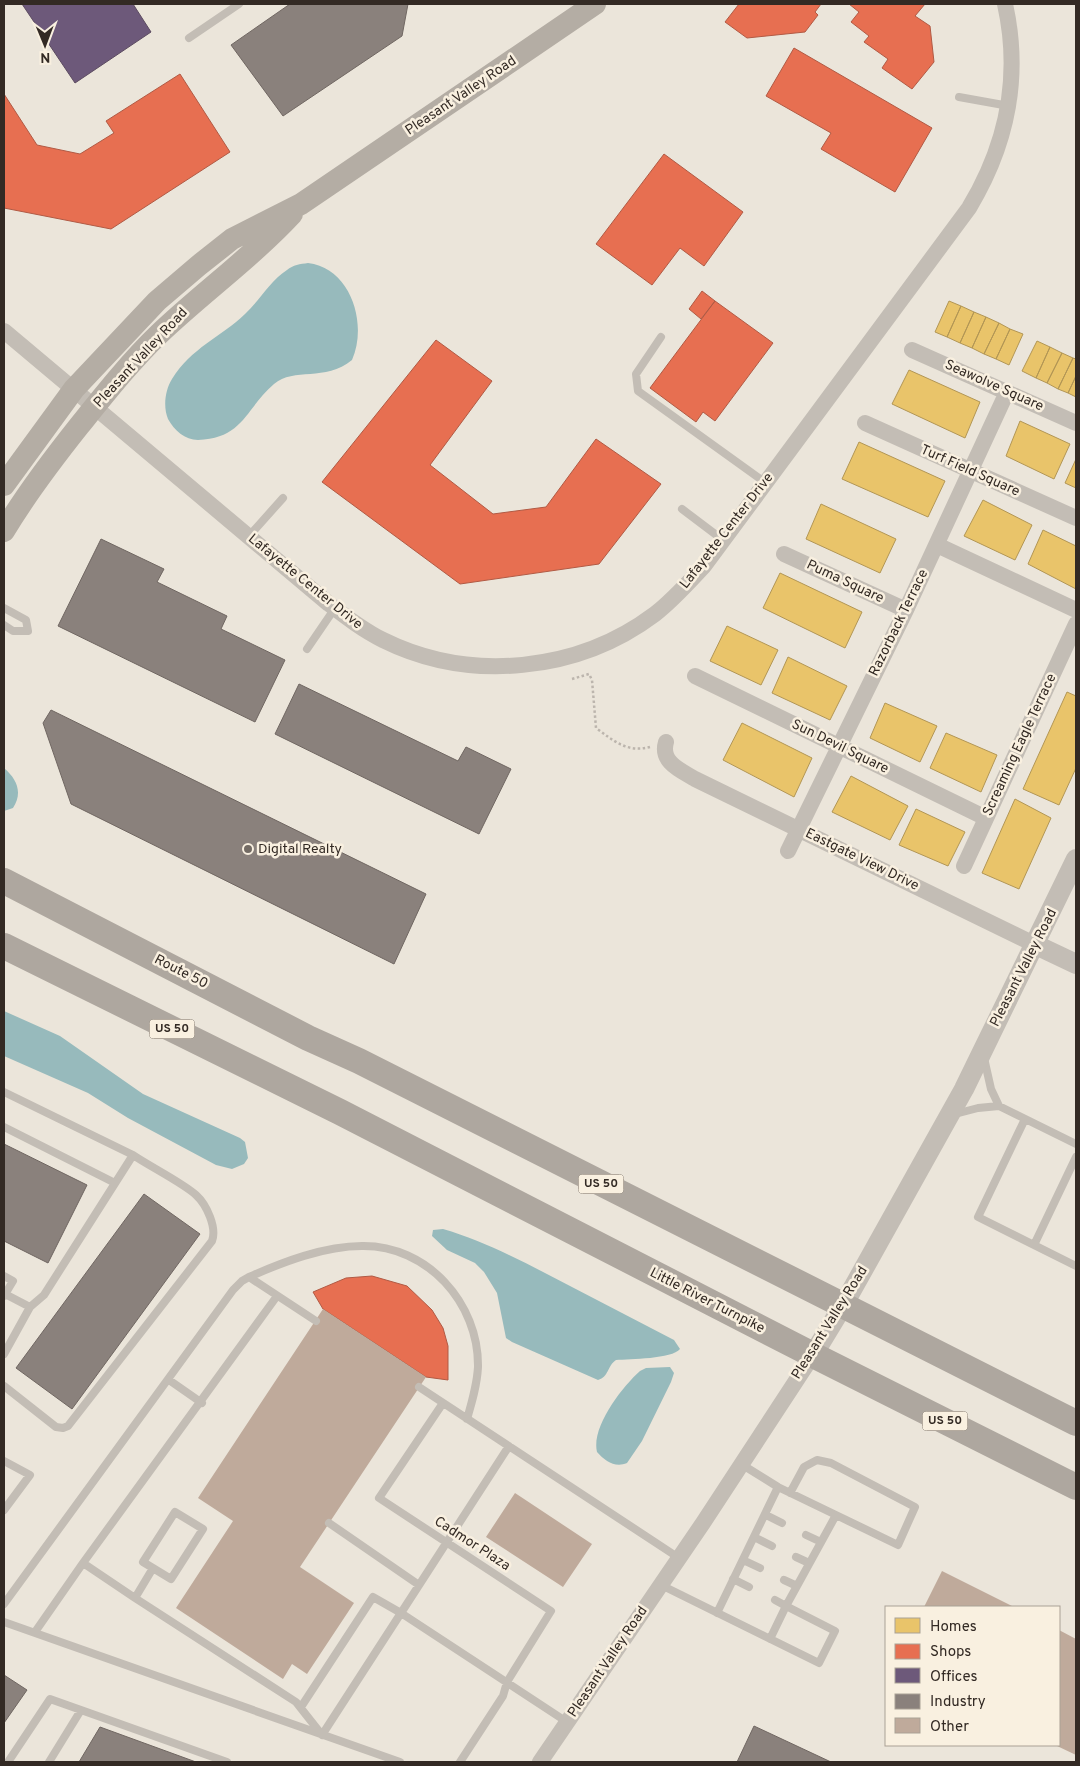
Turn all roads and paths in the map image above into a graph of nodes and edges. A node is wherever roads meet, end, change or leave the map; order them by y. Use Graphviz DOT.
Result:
graph roads {
  1 [pos="239,4"];
  2 [pos="1005,4"];
  3 [pos="590,5"];
  4 [pos="189,38"];
  5 [pos="959,97"];
  6 [pos="1009,106"];
  7 [pos="301,204"];
  8 [pos="4,331"];
  9 [pos="661,337"];
  10 [pos="912,350"];
  11 [pos="74,389"];
  12 [pos="1007,392"];
  13 [pos="95,407"];
  14 [pos="865,423"];
  15 [pos="1076,423"];
  16 [pos="970,470"];
  17 [pos="766,483"];
  18 [pos="4,484"];
  19 [pos="282,498"];
  20 [pos="682,509"];
  21 [pos="1076,518"];
  22 [pos="4,532"];
  23 [pos="249,536"];
  24 [pos="723,540"];
  25 [pos="937,545"];
  26 [pos="784,554"];
  27 [pos="4,608"];
  28 [pos="335,608"];
  29 [pos="906,610"];
  30 [pos="1076,610"];
  31 [pos="1076,624"];
  32 [pos="4,625"];
  33 [pos="307,649"];
  34 [pos="695,676"];
  35 [pos="572,679"];
  36 [pos="666,742"];
  37 [pos="838,746"];
  38 [pos="986,818"];
  39 [pos="799,829"];
  40 [pos="788,851"];
  41 [pos="1076,859"];
  42 [pos="964,866"];
  43 [pos="4,881"];
  44 [pos="1036,945"];
  45 [pos="4,946"];
  46 [pos="1076,964"];
  47 [pos="983,1051"];
  48 [pos="4,1092"];
  49 [pos="999,1106"];
  50 [pos="950,1116"];
  51 [pos="1025,1119"];
  52 [pos="4,1127"];
  53 [pos="1076,1144"];
  54 [pos="133,1155"];
  55 [pos="1076,1157"];
  56 [pos="115,1183"];
  57 [pos="1034,1245"];
  58 [pos="1076,1266"];
  59 [pos="4,1276"];
  60 [pos="249,1277"];
  61 [pos="4,1295"];
  62 [pos="277,1296"];
  63 [pos="844,1304"];
  64 [pos="30,1307"];
  65 [pos="316,1321"];
  66 [pos="4,1354"];
  67 [pos="813,1355"];
  68 [pos="169,1380"];
  69 [pos="4,1386"];
  70 [pos="419,1388"];
  71 [pos="202,1403"];
  72 [pos="443,1403"];
  73 [pos="467,1419"];
  74 [pos="1076,1423"];
  75 [pos="508,1446"];
  76 [pos="4,1461"];
  77 [pos="741,1464"];
  78 [pos="778,1487"];
  79 [pos="1076,1487"];
  80 [pos="790,1493"];
  81 [pos="5,1505"];
  82 [pos="766,1515"];
  83 [pos="836,1515"];
  84 [pos="329,1523"];
  85 [pos="782,1523"];
  86 [pos="806,1535"];
  87 [pos="754,1537"];
  88 [pos="447,1542"];
  89 [pos="821,1542"];
  90 [pos="772,1546"];
  91 [pos="796,1557"];
  92 [pos="679,1558"];
  93 [pos="743,1560"];
  94 [pos="83,1563"];
  95 [pos="809,1563"];
  96 [pos="153,1568"];
  97 [pos="760,1568"];
  98 [pos="733,1579"];
  99 [pos="784,1580"];
  100 [pos="661,1584"];
  101 [pos="419,1585"];
  102 [pos="797,1586"];
  103 [pos="749,1588"];
  104 [pos="134,1598"];
  105 [pos="774,1600"];
  106 [pos="4,1604"];
  107 [pos="786,1606"];
  108 [pos="401,1613"];
  109 [pos="717,1613"];
  110 [pos="4,1622"];
  111 [pos="35,1632"];
  112 [pos="770,1639"];
  113 [pos="507,1682"];
  114 [pos="300,1707"];
  115 [pos="81,1710"];
  116 [pos="567,1722"];
  117 [pos="322,1735"];
  118 [pos="8,1762"];
  119 [pos="49,1762"];
  120 [pos="227,1762"];
  121 [pos="400,1762"];
  122 [pos="460,1762"];
  123 [pos="540,1762"];
  1 -- 4 [label="lane"];
  2 -- 6 [label="street, Lafayette Center Drive"];
  3 -- 7 [label="main road, Pleasant Valley Road"];
  5 -- 6 [label="lane"];
  6 -- 17 [label="street, Lafayette Center Drive"];
  7 -- 11 [label="main road, Pleasant Valley Road"];
  7 -- 13 [label="main road, Pleasant Valley Road"];
  8 -- 11 [label="street, Lafayette Center Drive"];
  9 -- 17 [label="lane"];
  10 -- 12 [label="street, Seawolve Square"];
  11 -- 13 [label="street, Lafayette Center Drive"];
  11 -- 18 [label="main road, Pleasant Valley Road"];
  12 -- 15 [label="street, Seawolve Square"];
  12 -- 16 [label="street, Razorback Terrace"];
  13 -- 22 [label="main road, Pleasant Valley Road"];
  13 -- 23 [label="street, Lafayette Center Drive"];
  14 -- 16 [label="street, Turf Field Square"];
  16 -- 21 [label="street, Turf Field Square"];
  16 -- 25 [label="street, Razorback Terrace"];
  17 -- 24 [label="street, Lafayette Center Drive"];
  19 -- 23 [label="lane"];
  20 -- 24 [label="lane"];
  23 -- 28 [label="street, Lafayette Center Drive"];
  24 -- 28 [label="street, Lafayette Center Drive"];
  25 -- 29 [label="street, Razorback Terrace"];
  25 -- 30 [label="street"];
  26 -- 29 [label="street, Puma Square"];
  27 -- 32 [label="lane"];
  28 -- 33 [label="lane"];
  29 -- 37 [label="street, Razorback Terrace"];
  31 -- 38 [label="street, Screaming Eagle Terrace"];
  34 -- 37 [label="street, Sun Devil Square"];
  35 -- 36 [label="path"];
  36 -- 39 [label="street, Eastgate View Drive"];
  37 -- 38 [label="street, Sun Devil Square"];
  37 -- 39 [label="street, Razorback Terrace"];
  38 -- 42 [label="street, Screaming Eagle Terrace"];
  39 -- 40 [label="street, Razorback Terrace"];
  39 -- 44 [label="street, Eastgate View Drive"];
  41 -- 44 [label="street, Pleasant Valley Road"];
  43 -- 63 [label="highway, Route 50 / US 50"];
  44 -- 46 [label="street, Eastgate View Drive"];
  44 -- 47 [label="street, Pleasant Valley Road"];
  45 -- 67 [label="highway, Little River Turnpike / US 50"];
  47 -- 49 [label="lane"];
  47 -- 50 [label="street, Pleasant Valley Road"];
  48 -- 54 [label="lane"];
  49 -- 50 [label="lane"];
  49 -- 51 [label="lane"];
  50 -- 63 [label="street, Pleasant Valley Road"];
  51 -- 53 [label="lane"];
  51 -- 57 [label="lane"];
  52 -- 56 [label="lane"];
  54 -- 56 [label="lane"];
  54 -- 69 [label="lane"];
  55 -- 57 [label="lane"];
  56 -- 64 [label="lane"];
  57 -- 58 [label="lane"];
  59 -- 61 [label="lane"];
  60 -- 62 [label="lane"];
  60 -- 68 [label="lane"];
  60 -- 73 [label="lane"];
  61 -- 64 [label="lane"];
  62 -- 65 [label="lane"];
  62 -- 71 [label="lane"];
  63 -- 67 [label="street, Pleasant Valley Road"];
  63 -- 74 [label="highway, US 50"];
  64 -- 66 [label="lane"];
  67 -- 77 [label="street, Pleasant Valley Road"];
  67 -- 79 [label="highway, Little River Turnpike / US 50"];
  68 -- 71 [label="lane"];
  68 -- 106 [label="lane"];
  70 -- 72 [label="lane"];
  71 -- 94 [label="lane"];
  72 -- 73 [label="lane"];
  72 -- 88 [label="lane, Cadmor Plaza"];
  73 -- 75 [label="lane"];
  75 -- 88 [label="lane"];
  75 -- 92 [label="lane"];
  76 -- 81 [label="lane"];
  77 -- 78 [label="lane"];
  77 -- 92 [label="street, Pleasant Valley Road"];
  78 -- 80 [label="lane"];
  78 -- 82 [label="lane"];
  80 -- 83 [label="lane"];
  80 -- 83 [label="lane"];
  82 -- 85 [label="lane"];
  82 -- 87 [label="lane"];
  83 -- 89 [label="lane"];
  84 -- 101 [label="lane"];
  86 -- 89 [label="lane"];
  87 -- 90 [label="lane"];
  87 -- 93 [label="lane"];
  88 -- 101 [label="lane"];
  88 -- 113 [label="lane, Cadmor Plaza"];
  89 -- 95 [label="lane"];
  91 -- 95 [label="lane"];
  92 -- 100 [label="street, Pleasant Valley Road"];
  93 -- 97 [label="lane"];
  93 -- 98 [label="lane"];
  94 -- 104 [label="lane"];
  94 -- 111 [label="lane"];
  95 -- 102 [label="lane"];
  96 -- 96 [label="lane"];
  96 -- 104 [label="lane"];
  98 -- 103 [label="lane"];
  98 -- 109 [label="lane"];
  99 -- 102 [label="lane"];
  100 -- 109 [label="lane"];
  100 -- 116 [label="street, Pleasant Valley Road"];
  101 -- 108 [label="lane"];
  102 -- 107 [label="lane"];
  104 -- 114 [label="lane"];
  105 -- 107 [label="lane"];
  107 -- 112 [label="lane"];
  107 -- 112 [label="lane"];
  108 -- 113 [label="lane"];
  108 -- 114 [label="lane"];
  108 -- 117 [label="lane"];
  109 -- 112 [label="lane"];
  110 -- 111 [label="lane"];
  111 -- 117 [label="lane"];
  113 -- 116 [label="lane"];
  113 -- 122 [label="lane"];
  114 -- 117 [label="lane"];
  115 -- 118 [label="lane"];
  115 -- 119 [label="lane"];
  115 -- 120 [label="lane"];
  116 -- 123 [label="street, Pleasant Valley Road"];
  117 -- 121 [label="lane"];
}
